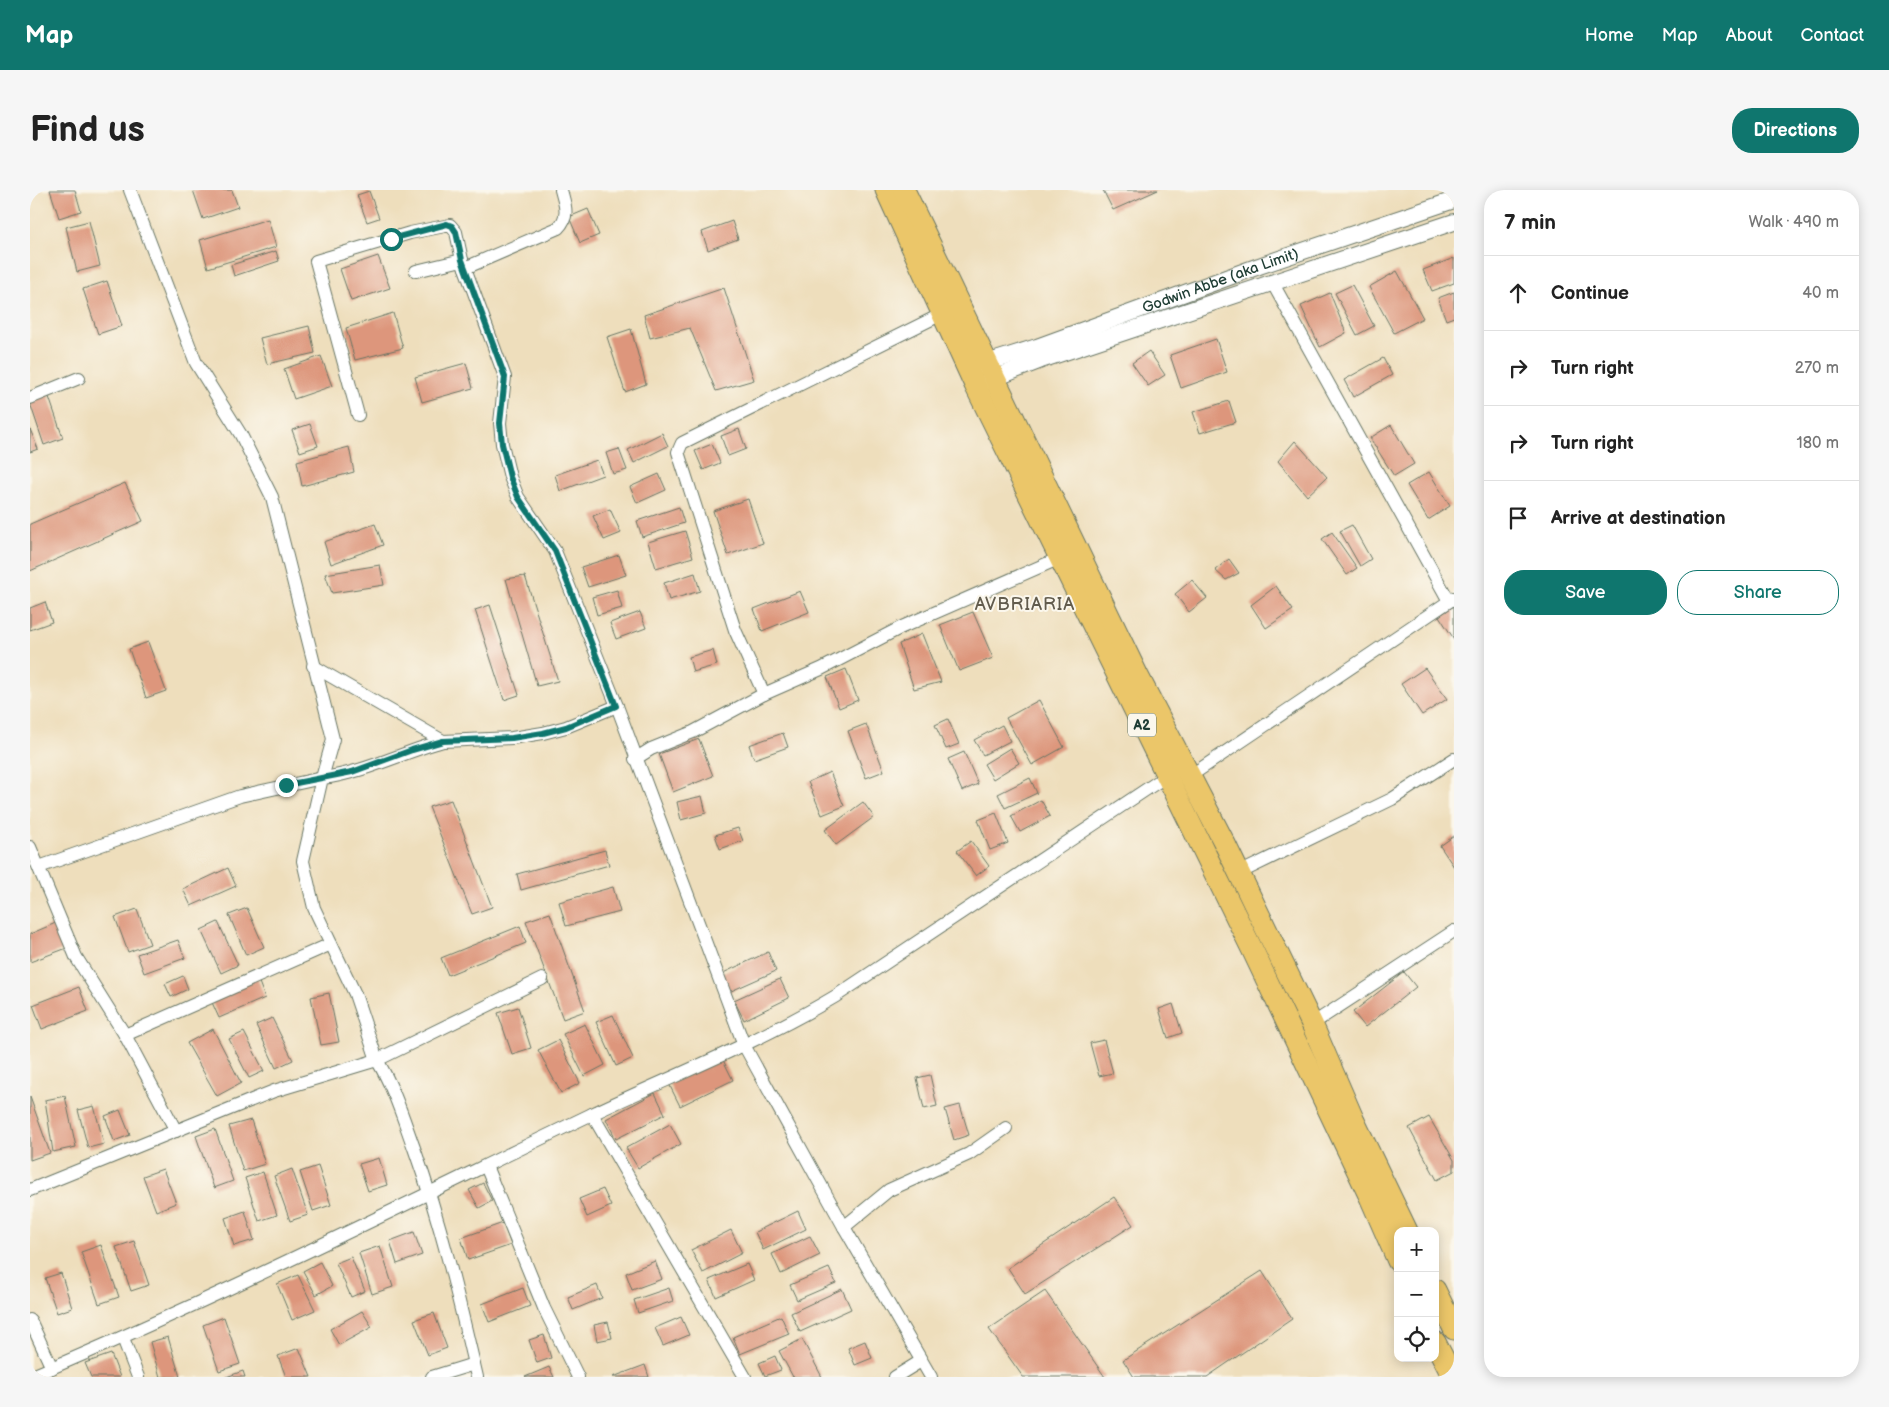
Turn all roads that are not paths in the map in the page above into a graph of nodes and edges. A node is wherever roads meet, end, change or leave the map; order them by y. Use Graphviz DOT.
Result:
graph roads {
  1 [pos="130,190"];
  2 [pos="561,190"];
  3 [pos="886,190"];
  4 [pos="904,190"];
  5 [pos="1454,200"];
  6 [pos="1454,222"];
  7 [pos="464,264"];
  8 [pos="416,271"];
  9 [pos="1272,282"];
  10 [pos="942,314"];
  11 [pos="981,373"];
  12 [pos="79,378"];
  13 [pos="30,398"];
  14 [pos="358,415"];
  15 [pos="1060,558"];
  16 [pos="1452,600"];
  17 [pos="313,666"];
  18 [pos="764,694"];
  19 [pos="616,706"];
  20 [pos="443,741"];
  21 [pos="635,759"];
  22 [pos="1454,760"];
  23 [pos="1168,775"];
  24 [pos="1190,776"];
  25 [pos="322,778"];
  26 [pos="30,847"];
  27 [pos="39,867"];
  28 [pos="1239,873"];
  29 [pos="1454,931"];
  30 [pos="331,944"];
  31 [pos="542,979"];
  32 [pos="1312,1024"];
  33 [pos="125,1034"];
  34 [pos="744,1044"];
  35 [pos="377,1060"];
  36 [pos="592,1114"];
  37 [pos="1006,1128"];
  38 [pos="176,1131"];
  39 [pos="486,1166"];
  40 [pos="30,1190"];
  41 [pos="430,1192"];
  42 [pos="844,1226"];
  43 [pos="1405,1227"];
  44 [pos="1394,1252"];
  45 [pos="1439,1298"];
  46 [pos="30,1320"];
  47 [pos="1454,1329"];
  48 [pos="123,1338"];
  49 [pos="1439,1350"];
  50 [pos="921,1362"];
  51 [pos="474,1364"];
  52 [pos="52,1368"];
  53 [pos="30,1377"];
  54 [pos="138,1377"];
  55 [pos="432,1377"];
  56 [pos="477,1377"];
  57 [pos="578,1377"];
  58 [pos="744,1377"];
  59 [pos="895,1377"];
  60 [pos="931,1377"];
  61 [pos="1453,1377"];
  1 -- 17 [label="street"];
  2 -- 7 [label="street"];
  3 -- 10 [label="highway, A2"];
  4 -- 11 [label="highway, A2"];
  5 -- 11 [label="street, Godwin Abbe (aka Limit)"];
  6 -- 9 [label="street, Godwin Abbe (aka Limit)"];
  7 -- 8 [label="street"];
  7 -- 14 [label="street"];
  7 -- 19 [label="street"];
  9 -- 11 [label="street, Godwin Abbe (aka Limit)"];
  9 -- 16 [label="street"];
  10 -- 11 [label="highway, A2"];
  10 -- 18 [label="street"];
  11 -- 15 [label="highway, A2"];
  11 -- 24 [label="highway, A2"];
  12 -- 13 [label="street"];
  15 -- 18 [label="street"];
  15 -- 23 [label="highway, A2"];
  16 -- 24 [label="street"];
  17 -- 20 [label="street"];
  17 -- 25 [label="street"];
  18 -- 21 [label="street"];
  19 -- 20 [label="street"];
  19 -- 21 [label="street"];
  20 -- 25 [label="street"];
  21 -- 34 [label="street"];
  22 -- 28 [label="street"];
  23 -- 34 [label="street"];
  23 -- 44 [label="highway, A2"];
  24 -- 28 [label="highway, A2"];
  25 -- 27 [label="street"];
  25 -- 30 [label="street"];
  26 -- 27 [label="street"];
  27 -- 33 [label="street"];
  28 -- 32 [label="highway, A2"];
  29 -- 32 [label="street"];
  30 -- 33 [label="street"];
  30 -- 35 [label="street"];
  31 -- 35 [label="street"];
  32 -- 43 [label="highway, A2"];
  33 -- 38 [label="street"];
  34 -- 36 [label="street"];
  34 -- 42 [label="street"];
  35 -- 38 [label="street"];
  35 -- 41 [label="street"];
  36 -- 39 [label="street"];
  36 -- 58 [label="street"];
  37 -- 42 [label="street"];
  38 -- 40 [label="street"];
  39 -- 41 [label="street"];
  39 -- 57 [label="street"];
  41 -- 48 [label="street"];
  41 -- 51 [label="street"];
  42 -- 50 [label="street"];
  45 -- 47 [label="highway"];
  46 -- 52 [label="street"];
  48 -- 52 [label="street"];
  48 -- 54 [label="street"];
  49 -- 61 [label="highway"];
  50 -- 59 [label="street"];
  50 -- 60 [label="street"];
  51 -- 55 [label="street"];
  51 -- 56 [label="street"];
  52 -- 53 [label="street"];
}
